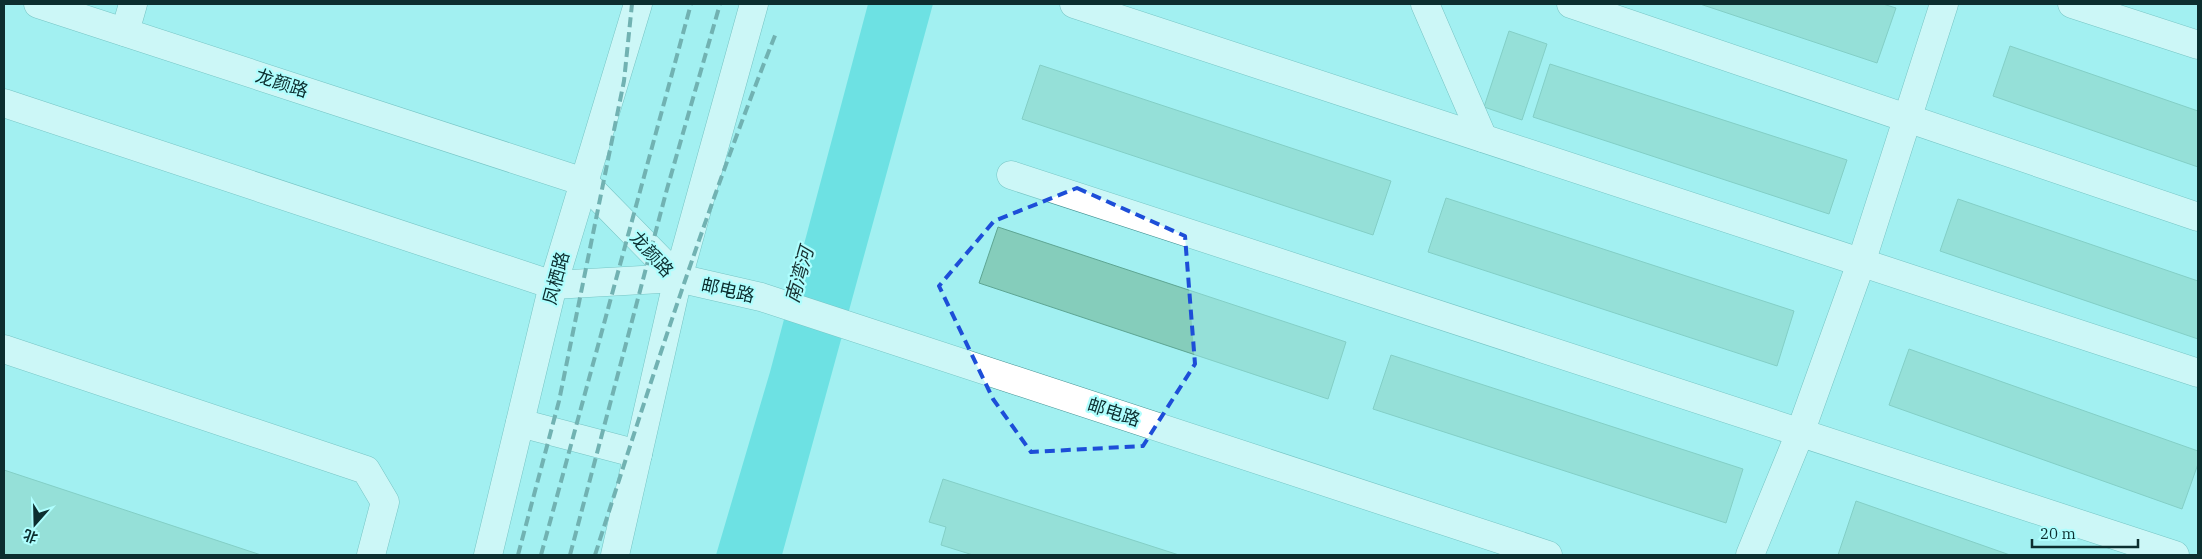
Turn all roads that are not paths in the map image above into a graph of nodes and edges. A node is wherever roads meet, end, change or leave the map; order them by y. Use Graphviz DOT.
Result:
graph roads {
  1 [pos="38,4"];
  2 [pos="133,4"];
  3 [pos="638,4"];
  4 [pos="754,4"];
  5 [pos="1074,4"];
  6 [pos="1425,4"];
  7 [pos="1571,4"];
  8 [pos="1944,4"];
  9 [pos="2072,4"];
  10 [pos="125,32"];
  11 [pos="2198,45"];
  12 [pos="4,103"];
  13 [pos="1908,119"];
  14 [pos="1483,138"];
  15 [pos="1011,175"];
  16 [pos="584,182"];
  17 [pos="2198,218"];
  18 [pos="1862,263"];
  19 [pos="678,278"];
  20 [pos="553,285"];
  21 [pos="4,349"];
  22 [pos="2198,374"];
  23 [pos="520,423"];
  24 [pos="1800,433"];
  25 [pos="638,454"];
  26 [pos="371,555"];
  27 [pos="488,555"];
  28 [pos="615,555"];
  29 [pos="1548,555"];
  30 [pos="1750,555"];
  31 [pos="2175,555"];
  1 -- 10 [label="street, 龙颜路"];
  2 -- 10 [label="street"];
  3 -- 16 [label="street, 凤栖路"];
  4 -- 19 [label="street"];
  5 -- 14 [label="street"];
  6 -- 14 [label="street"];
  7 -- 13 [label="street"];
  8 -- 13 [label="street"];
  9 -- 11 [label="street"];
  10 -- 16 [label="street, 龙颜路"];
  12 -- 20 [label="street, 龙颜路"];
  13 -- 17 [label="street"];
  13 -- 18 [label="street"];
  14 -- 18 [label="street"];
  15 -- 24 [label="street"];
  16 -- 19 [label="street, 龙颜路"];
  16 -- 20 [label="street, 凤栖路"];
  18 -- 22 [label="street"];
  18 -- 24 [label="street"];
  19 -- 20 [label="street, 龙颜路"];
  19 -- 25 [label="street"];
  19 -- 29 [label="street, 邮电路"];
  20 -- 23 [label="street, 凤栖路"];
  21 -- 26 [label="street"];
  23 -- 25 [label="street"];
  23 -- 27 [label="street, 凤栖路"];
  24 -- 30 [label="street"];
  24 -- 31 [label="street"];
  25 -- 28 [label="street"];
}
